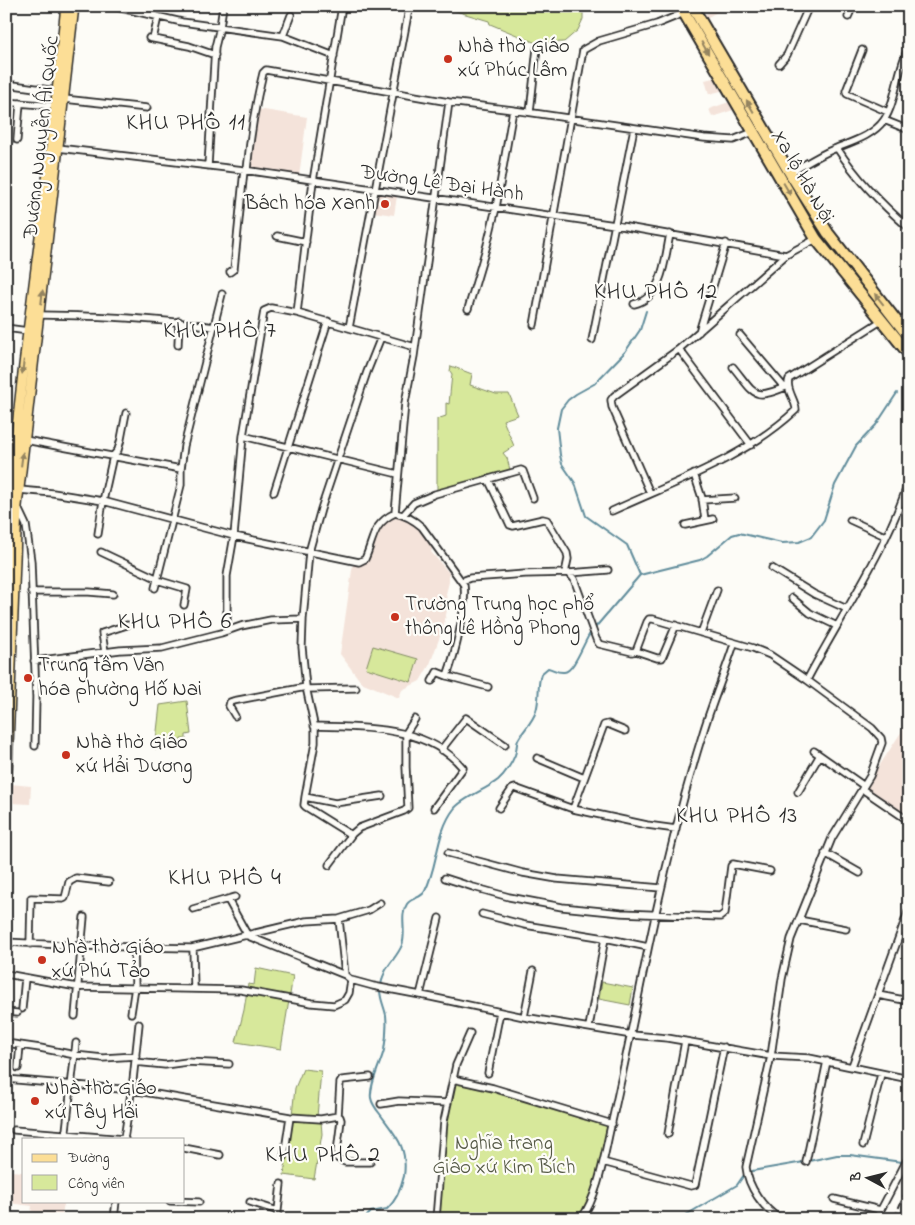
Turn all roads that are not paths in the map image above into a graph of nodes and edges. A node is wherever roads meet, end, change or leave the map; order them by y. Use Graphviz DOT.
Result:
graph roads {
  1 [pos="66,6"];
  2 [pos="74,6"];
  3 [pos="112,6"];
  4 [pos="223,6"];
  5 [pos="342,6"];
  6 [pos="809,6"];
  7 [pos="853,6"];
  8 [pos="687,8"];
  9 [pos="409,9"];
  10 [pos="291,15"];
  11 [pos="158,17"];
  12 [pos="848,17"];
  13 [pos="220,27"];
  14 [pos="283,36"];
  15 [pos="909,47"];
  16 [pos="538,48"];
  17 [pos="862,50"];
  18 [pos="215,55"];
  19 [pos="334,56"];
  20 [pos="779,64"];
  21 [pos="329,80"];
  22 [pos="6,84"];
  23 [pos="57,91"];
  24 [pos="393,91"];
  25 [pos="64,99"];
  26 [pos="6,102"];
  27 [pos="449,102"];
  28 [pos="20,103"];
  29 [pos="55,106"];
  30 [pos="147,108"];
  31 [pos="513,110"];
  32 [pos="530,112"];
  33 [pos="888,112"];
  34 [pos="572,119"];
  35 [pos="884,120"];
  36 [pos="634,128"];
  37 [pos="909,130"];
  38 [pos="753,132"];
  39 [pos="17,140"];
  40 [pos="58,148"];
  41 [pos="838,148"];
  42 [pos="208,166"];
  43 [pos="245,170"];
  44 [pos="790,174"];
  45 [pos="313,181"];
  46 [pos="374,190"];
  47 [pos="435,200"];
  48 [pos="496,208"];
  49 [pos="554,216"];
  50 [pos="615,225"];
  51 [pos="909,228"];
  52 [pos="670,234"];
  53 [pos="277,236"];
  54 [pos="816,239"];
  55 [pos="306,242"];
  56 [pos="726,243"];
  57 [pos="786,255"];
  58 [pos="230,272"];
  59 [pos="222,294"];
  60 [pos="634,304"];
  61 [pos="468,309"];
  62 [pos="297,313"];
  63 [pos="40,315"];
  64 [pos="909,315"];
  65 [pos="179,321"];
  66 [pos="328,321"];
  67 [pos="882,321"];
  68 [pos="898,324"];
  69 [pos="534,325"];
  70 [pos="214,327"];
  71 [pos="6,328"];
  72 [pos="349,328"];
  73 [pos="28,331"];
  74 [pos="38,332"];
  75 [pos="699,332"];
  76 [pos="740,335"];
  77 [pos="381,337"];
  78 [pos="909,337"];
  79 [pos="592,340"];
  80 [pos="178,345"];
  81 [pos="415,347"];
  82 [pos="679,349"];
  83 [pos="909,354"];
  84 [pos="733,368"];
  85 [pos="786,386"];
  86 [pos="126,412"];
  87 [pos="244,436"];
  88 [pos="25,440"];
  89 [pos="751,445"];
  90 [pos="288,446"];
  91 [pos="114,456"];
  92 [pos="338,460"];
  93 [pos="181,469"];
  94 [pos="398,474"];
  95 [pos="694,474"];
  96 [pos="488,479"];
  97 [pos="909,480"];
  98 [pos="12,491"];
  99 [pos="274,492"];
  100 [pos="650,493"];
  101 [pos="533,498"];
  102 [pos="735,498"];
  103 [pos="702,500"];
  104 [pos="103,501"];
  105 [pos="17,506"];
  106 [pos="612,510"];
  107 [pos="395,513"];
  108 [pos="404,514"];
  109 [pos="713,518"];
  110 [pos="173,519"];
  111 [pos="705,520"];
  112 [pos="850,520"];
  113 [pos="685,525"];
  114 [pos="98,534"];
  115 [pos="234,536"];
  116 [pos="885,536"];
  117 [pos="101,552"];
  118 [pos="310,552"];
  119 [pos="772,568"];
  120 [pos="608,570"];
  121 [pos="567,573"];
  122 [pos="6,578"];
  123 [pos="157,579"];
  124 [pos="462,581"];
  125 [pos="155,588"];
  126 [pos="717,590"];
  127 [pos="31,592"];
  128 [pos="114,594"];
  129 [pos="792,598"];
  130 [pos="184,605"];
  131 [pos="846,609"];
  132 [pos="303,619"];
  133 [pos="128,625"];
  134 [pos="676,625"];
  135 [pos="837,626"];
  136 [pos="228,631"];
  137 [pos="701,633"];
  138 [pos="734,644"];
  139 [pos="636,651"];
  140 [pos="105,652"];
  141 [pos="34,662"];
  142 [pos="447,676"];
  143 [pos="808,680"];
  144 [pos="432,681"];
  145 [pos="10,685"];
  146 [pos="488,687"];
  147 [pos="306,688"];
  148 [pos="356,688"];
  149 [pos="236,716"];
  150 [pos="415,719"];
  151 [pos="314,726"];
  152 [pos="625,731"];
  153 [pos="406,733"];
  154 [pos="505,745"];
  155 [pos="35,746"];
  156 [pos="441,750"];
  157 [pos="814,751"];
  158 [pos="820,755"];
  159 [pos="537,758"];
  160 [pos="584,778"];
  161 [pos="863,788"];
  162 [pos="798,792"];
  163 [pos="382,796"];
  164 [pos="305,797"];
  165 [pos="6,800"];
  166 [pos="434,808"];
  167 [pos="499,808"];
  168 [pos="573,809"];
  169 [pos="909,821"];
  170 [pos="676,828"];
  171 [pos="351,835"];
  172 [pos="448,853"];
  173 [pos="824,853"];
  174 [pos="329,864"];
  175 [pos="770,871"];
  176 [pos="860,873"];
  177 [pos="445,878"];
  178 [pos="109,882"];
  179 [pos="661,888"];
  180 [pos="236,897"];
  181 [pos="228,900"];
  182 [pos="380,903"];
  183 [pos="193,909"];
  184 [pos="909,909"];
  185 [pos="656,913"];
  186 [pos="482,914"];
  187 [pos="84,917"];
  188 [pos="439,918"];
  189 [pos="339,919"];
  190 [pos="800,920"];
  191 [pos="846,929"];
  192 [pos="248,936"];
  193 [pos="604,938"];
  194 [pos="6,942"];
  195 [pos="30,944"];
  196 [pos="81,946"];
  197 [pos="648,947"];
  198 [pos="134,948"];
  199 [pos="193,948"];
  200 [pos="533,971"];
  201 [pos="6,974"];
  202 [pos="345,975"];
  203 [pos="25,978"];
  204 [pos="351,980"];
  205 [pos="77,987"];
  206 [pos="135,987"];
  207 [pos="194,988"];
  208 [pos="420,995"];
  209 [pos="878,995"];
  210 [pos="909,1002"];
  211 [pos="6,1012"];
  212 [pos="500,1012"];
  213 [pos="131,1013"];
  214 [pos="75,1016"];
  215 [pos="524,1017"];
  216 [pos="139,1024"];
  217 [pos="589,1027"];
  218 [pos="470,1033"];
  219 [pos="632,1035"];
  220 [pos="685,1040"];
  221 [pos="6,1043"];
  222 [pos="76,1043"];
  223 [pos="20,1045"];
  224 [pos="724,1047"];
  225 [pos="75,1055"];
  226 [pos="771,1056"];
  227 [pos="136,1059"];
  228 [pos="827,1062"];
  229 [pos="229,1064"];
  230 [pos="852,1066"];
  231 [pos="18,1068"];
  232 [pos="488,1073"];
  233 [pos="881,1074"];
  234 [pos="370,1077"];
  235 [pos="6,1079"];
  236 [pos="453,1079"];
  237 [pos="909,1079"];
  238 [pos="71,1084"];
  239 [pos="132,1090"];
  240 [pos="448,1103"];
  241 [pos="381,1104"];
  242 [pos="338,1116"];
  243 [pos="290,1117"];
  244 [pos="612,1124"];
  245 [pos="14,1130"];
  246 [pos="668,1134"];
  247 [pos="65,1136"];
  248 [pos="104,1138"];
  249 [pos="124,1138"];
  250 [pos="863,1145"];
  251 [pos="185,1148"];
  252 [pos="220,1156"];
  253 [pos="284,1156"];
  254 [pos="908,1156"];
  255 [pos="370,1162"];
  256 [pos="603,1162"];
  257 [pos="806,1162"];
  258 [pos="281,1184"];
  259 [pos="834,1199"];
  260 [pos="116,1202"];
  261 [pos="185,1202"];
  262 [pos="199,1202"];
  263 [pos="250,1202"];
  264 [pos="880,1210"];
  265 [pos="278,1211"];
  266 [pos="114,1219"];
  267 [pos="277,1219"];
  268 [pos="436,1219"];
  269 [pos="488,1219"];
  270 [pos="502,1219"];
  271 [pos="581,1219"];
  272 [pos="780,1219"];
  273 [pos="876,1219"];
  1 -- 23 [label="main road, Đường Nguyễn Ái Quốc"];
  2 -- 25 [label="main road, Đường Nguyễn Ái Quốc"];
  3 -- 11 [label="street"];
  4 -- 13 [label="street"];
  5 -- 19 [label="street"];
  6 -- 20 [label="street"];
  7 -- 12 [label="street"];
  8 -- 34 [label="street"];
  8 -- 38 [label="highway, Xa lộ Hà Nội, one-way"];
  44 -- 8 [label="highway, Xa lộ Hà Nội, one-way"];
  9 -- 24 [label="street"];
  10 -- 14 [label="street"];
  11 -- 13 [label="street"];
  11 -- 18 [label="street"];
  13 -- 14 [label="street"];
  13 -- 18 [label="street"];
  14 -- 19 [label="street"];
  15 -- 33 [label="street"];
  16 -- 32 [label="street"];
  17 -- 33 [label="street"];
  18 -- 42 [label="street"];
  19 -- 21 [label="street"];
  21 -- 24 [label="street"];
  21 -- 43 [label="street"];
  21 -- 45 [label="street"];
  22 -- 23 [label="street"];
  23 -- 29 [label="main road, Đường Nguyễn Ái Quốc"];
  24 -- 27 [label="street"];
  24 -- 46 [label="street"];
  25 -- 30 [label="street"];
  25 -- 40 [label="main road, Đường Nguyễn Ái Quốc"];
  26 -- 28 [label="street"];
  27 -- 31 [label="street"];
  27 -- 47 [label="street"];
  28 -- 29 [label="street"];
  28 -- 39 [label="street"];
  29 -- 73 [label="main road, Đường Nguyễn Ái Quốc"];
  31 -- 32 [label="street"];
  31 -- 48 [label="street"];
  32 -- 34 [label="street"];
  33 -- 35 [label="street"];
  34 -- 36 [label="street"];
  34 -- 49 [label="street"];
  35 -- 37 [label="street"];
  35 -- 41 [label="street"];
  36 -- 38 [label="street"];
  36 -- 50 [label="street"];
  38 -- 54 [label="highway, Xa lộ Hà Nội, one-way"];
  40 -- 42 [label="street, Đường Lê Đại Hành"];
  63 -- 40 [label="main road, Đường Nguyễn Ái Quốc, one-way"];
  41 -- 44 [label="street"];
  41 -- 51 [label="street"];
  42 -- 43 [label="street, Đường Lê Đại Hành"];
  43 -- 45 [label="street, Đường Lê Đại Hành"];
  43 -- 58 [label="street"];
  68 -- 44 [label="highway, Xa lộ Hà Nội, one-way"];
  45 -- 46 [label="street, Đường Lê Đại Hành"];
  45 -- 55 [label="street"];
  46 -- 47 [label="street, Đường Lê Đại Hành"];
  46 -- 72 [label="street"];
  47 -- 48 [label="street, Đường Lê Đại Hành"];
  47 -- 81 [label="street"];
  48 -- 49 [label="street, Đường Lê Đại Hành"];
  48 -- 61 [label="street"];
  49 -- 50 [label="street, Đường Lê Đại Hành"];
  49 -- 69 [label="street"];
  50 -- 52 [label="street, Đường Lê Đại Hành"];
  50 -- 79 [label="street"];
  52 -- 56 [label="street, Đường Lê Đại Hành"];
  52 -- 60 [label="street"];
  53 -- 55 [label="street"];
  54 -- 57 [label="street"];
  54 -- 67 [label="highway, Xa lộ Hà Nội"];
  55 -- 62 [label="street"];
  56 -- 57 [label="street, Đường Lê Đại Hành"];
  56 -- 75 [label="street"];
  57 -- 75 [label="street"];
  59 -- 70 [label="street"];
  62 -- 66 [label="street"];
  62 -- 87 [label="street"];
  63 -- 65 [label="street"];
  63 -- 74 [label="main road, Đường Nguyễn Ái Quốc"];
  64 -- 68 [label="street"];
  65 -- 70 [label="street"];
  65 -- 80 [label="street"];
  66 -- 72 [label="street"];
  66 -- 90 [label="street"];
  67 -- 83 [label="highway, Xa lộ Hà Nội"];
  67 -- 85 [label="street"];
  68 -- 78 [label="highway, Xa lộ Hà Nội"];
  70 -- 93 [label="street"];
  71 -- 73 [label="street"];
  72 -- 77 [label="street"];
  73 -- 74 [label="main road"];
  73 -- 98 [label="main road, Đường Nguyễn Ái Quốc, one-way"];
  74 -- 88 [label="main road, Đường Nguyễn Ái Quốc"];
  75 -- 82 [label="street"];
  76 -- 85 [label="street"];
  77 -- 81 [label="street"];
  77 -- 92 [label="street"];
  81 -- 94 [label="street"];
  82 -- 89 [label="street"];
  82 -- 100 [label="street"];
  84 -- 85 [label="street"];
  85 -- 89 [label="street"];
  86 -- 91 [label="street"];
  87 -- 90 [label="street"];
  87 -- 115 [label="street"];
  88 -- 91 [label="street"];
  98 -- 88 [label="main road, Đường Nguyễn Ái Quốc, one-way"];
  89 -- 95 [label="street"];
  90 -- 92 [label="street"];
  90 -- 99 [label="street"];
  91 -- 93 [label="street"];
  91 -- 104 [label="street"];
  92 -- 94 [label="street"];
  92 -- 118 [label="street"];
  93 -- 110 [label="street"];
  94 -- 107 [label="street"];
  95 -- 100 [label="street"];
  95 -- 103 [label="street"];
  96 -- 101 [label="street"];
  96 -- 108 [label="street"];
  96 -- 121 [label="street"];
  97 -- 116 [label="street"];
  98 -- 104 [label="street"];
  98 -- 105 [label="main road, Đường Nguyễn Ái Quốc"];
  98 -- 122 [label="main road, Đường Nguyễn Ái Quốc"];
  100 -- 106 [label="street"];
  102 -- 103 [label="street"];
  103 -- 111 [label="street"];
  104 -- 110 [label="street"];
  104 -- 114 [label="street"];
  105 -- 127 [label="street"];
  105 -- 145 [label="main road, Đường Nguyễn Ái Quốc"];
  107 -- 108 [label="street"];
  107 -- 118 [label="street"];
  108 -- 124 [label="street"];
  109 -- 111 [label="street"];
  110 -- 115 [label="street"];
  110 -- 123 [label="street"];
  111 -- 113 [label="street"];
  112 -- 116 [label="street"];
  115 -- 118 [label="street"];
  115 -- 136 [label="street"];
  116 -- 131 [label="street"];
  117 -- 123 [label="street"];
  118 -- 132 [label="street"];
  119 -- 131 [label="street"];
  120 -- 121 [label="street"];
  121 -- 124 [label="street"];
  121 -- 139 [label="street"];
  123 -- 125 [label="street"];
  123 -- 130 [label="street"];
  124 -- 142 [label="street"];
  126 -- 137 [label="street"];
  127 -- 128 [label="street"];
  127 -- 141 [label="street"];
  129 -- 135 [label="street"];
  131 -- 135 [label="street"];
  132 -- 136 [label="street"];
  132 -- 147 [label="street"];
  133 -- 140 [label="street"];
  134 -- 137 [label="street"];
  134 -- 139 [label="street"];
  134 -- 139 [label="street"];
  135 -- 143 [label="street"];
  136 -- 140 [label="street"];
  137 -- 138 [label="street"];
  138 -- 143 [label="street"];
  138 -- 170 [label="street"];
  140 -- 141 [label="street"];
  141 -- 155 [label="street"];
  142 -- 144 [label="street"];
  142 -- 146 [label="street"];
  143 -- 161 [label="street"];
  145 -- 165 [label="main road, Đường Nguyễn Ái Quốc"];
  147 -- 148 [label="street"];
  147 -- 149 [label="street"];
  147 -- 151 [label="street"];
  150 -- 153 [label="street"];
  151 -- 153 [label="street"];
  151 -- 164 [label="street"];
  152 -- 160 [label="street"];
  153 -- 156 [label="street"];
  153 -- 171 [label="street"];
  154 -- 156 [label="street"];
  156 -- 166 [label="street"];
  157 -- 158 [label="street"];
  158 -- 161 [label="street"];
  158 -- 162 [label="street"];
  159 -- 160 [label="street"];
  160 -- 168 [label="street"];
  161 -- 169 [label="street"];
  161 -- 173 [label="street"];
  163 -- 164 [label="street"];
  164 -- 171 [label="street"];
  167 -- 168 [label="street"];
  168 -- 170 [label="street"];
  170 -- 179 [label="street"];
  171 -- 174 [label="street"];
  172 -- 179 [label="street"];
  173 -- 176 [label="street"];
  173 -- 190 [label="street"];
  175 -- 185 [label="street"];
  177 -- 185 [label="street"];
  178 -- 195 [label="street"];
  179 -- 185 [label="street"];
  180 -- 181 [label="street"];
  181 -- 183 [label="street"];
  181 -- 192 [label="street"];
  182 -- 189 [label="street"];
  184 -- 209 [label="street"];
  185 -- 197 [label="street"];
  186 -- 193 [label="street"];
  187 -- 196 [label="street"];
  188 -- 208 [label="street"];
  189 -- 192 [label="street"];
  189 -- 202 [label="street"];
  190 -- 191 [label="street"];
  190 -- 226 [label="street"];
  192 -- 199 [label="street"];
  192 -- 202 [label="street"];
  193 -- 197 [label="street"];
  193 -- 217 [label="street"];
  194 -- 195 [label="street"];
  195 -- 196 [label="street"];
  196 -- 198 [label="street"];
  196 -- 205 [label="street"];
  197 -- 219 [label="street"];
  198 -- 199 [label="street"];
  198 -- 206 [label="street"];
  199 -- 207 [label="street"];
  200 -- 215 [label="street"];
  201 -- 203 [label="street"];
  202 -- 204 [label="street"];
  203 -- 205 [label="street"];
  203 -- 211 [label="street"];
  204 -- 207 [label="street"];
  204 -- 208 [label="street"];
  205 -- 206 [label="street"];
  205 -- 214 [label="street"];
  206 -- 207 [label="street"];
  206 -- 213 [label="street"];
  208 -- 212 [label="street"];
  209 -- 210 [label="street"];
  209 -- 230 [label="street"];
  212 -- 215 [label="street"];
  212 -- 232 [label="street"];
  215 -- 217 [label="street"];
  216 -- 227 [label="street"];
  217 -- 219 [label="street"];
  218 -- 236 [label="street"];
  219 -- 220 [label="street"];
  219 -- 244 [label="street"];
  220 -- 224 [label="street"];
  220 -- 246 [label="street"];
  221 -- 223 [label="street"];
  222 -- 225 [label="street"];
  223 -- 225 [label="street"];
  223 -- 231 [label="street"];
  224 -- 226 [label="street"];
  224 -- 256 [label="street"];
  225 -- 227 [label="street"];
  225 -- 238 [label="street"];
  226 -- 228 [label="street"];
  226 -- 272 [label="street"];
  227 -- 229 [label="street"];
  227 -- 239 [label="street"];
  228 -- 230 [label="street"];
  228 -- 257 [label="street"];
  230 -- 233 [label="street"];
  233 -- 237 [label="street"];
  233 -- 250 [label="street"];
  234 -- 242 [label="street"];
  235 -- 238 [label="street"];
  236 -- 240 [label="street"];
  236 -- 244 [label="street"];
  238 -- 239 [label="street"];
  238 -- 247 [label="street"];
  239 -- 243 [label="street"];
  239 -- 249 [label="street"];
  240 -- 241 [label="street"];
  240 -- 268 [label="street"];
  242 -- 243 [label="street"];
  242 -- 255 [label="street"];
  243 -- 253 [label="street"];
  244 -- 256 [label="street"];
  245 -- 247 [label="street"];
  247 -- 248 [label="street"];
  251 -- 252 [label="street"];
  254 -- 264 [label="street"];
  256 -- 271 [label="street"];
  258 -- 265 [label="street"];
  259 -- 264 [label="street"];
  260 -- 266 [label="street"];
  261 -- 262 [label="street"];
  263 -- 265 [label="street"];
  264 -- 273 [label="street"];
  265 -- 267 [label="street"];
  269 -- 270 [label="street"];
}
